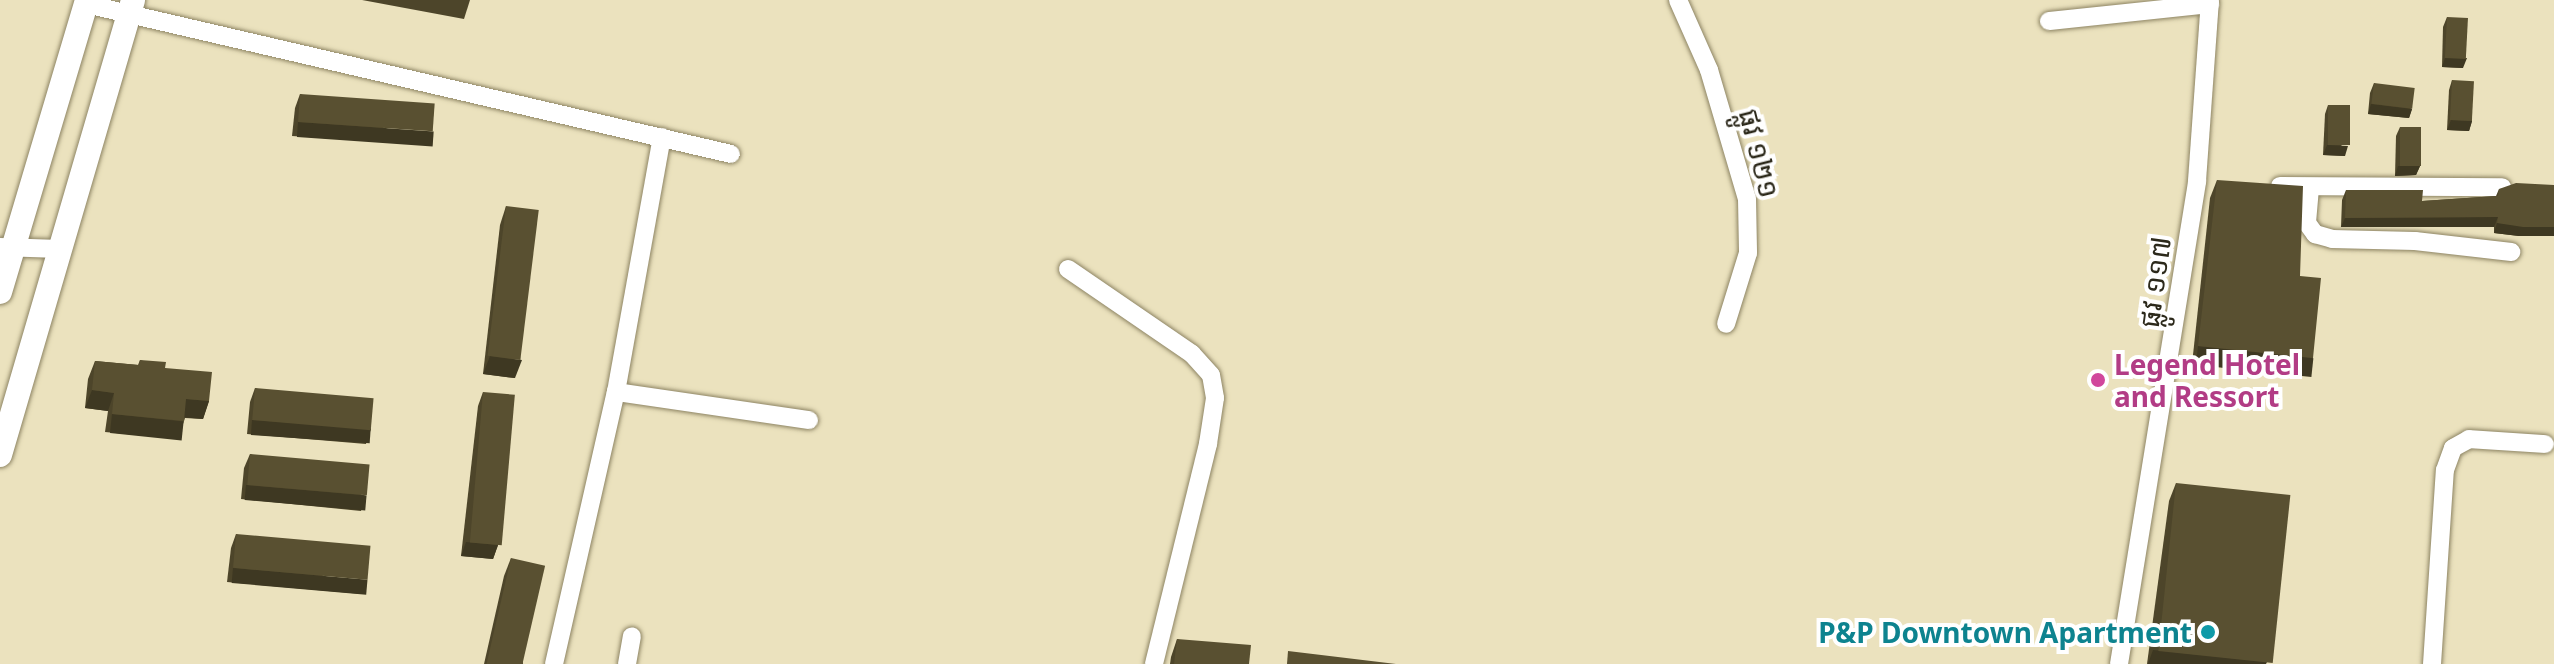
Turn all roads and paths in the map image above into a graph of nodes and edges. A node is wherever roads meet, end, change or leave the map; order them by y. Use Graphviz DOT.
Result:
graph roads {
  1 [pos="1678,0"];
  2 [pos="86,2"];
  3 [pos="2210,2"];
  4 [pos="131,8"];
  5 [pos="2049,21"];
  6 [pos="662,137"];
  7 [pos="731,154"];
  8 [pos="2254,185"];
  9 [pos="2502,187"];
  10 [pos="2310,188"];
  11 [pos="7,249"];
  12 [pos="60,249"];
  13 [pos="2511,252"];
  14 [pos="1068,269"];
  15 [pos="0,292"];
  16 [pos="1726,324"];
  17 [pos="616,392"];
  18 [pos="809,420"];
  19 [pos="2545,444"];
  20 [pos="0,455"];
  21 [pos="632,636"];
  22 [pos="554,664"];
  23 [pos="627,664"];
  24 [pos="1154,664"];
  25 [pos="2119,664"];
  26 [pos="2432,664"];
  1 -- 16 [label="street, ផ្លូវ ១២១"];
  2 -- 4 [label="street"];
  2 -- 11 [label="main road"];
  3 -- 5 [label="street"];
  3 -- 25 [label="street, ផ្លូវ ១១៧"];
  4 -- 6 [label="street"];
  4 -- 12 [label="main road"];
  6 -- 7 [label="street"];
  6 -- 17 [label="street"];
  8 -- 10 [label="street"];
  9 -- 10 [label="street"];
  10 -- 13 [label="street"];
  11 -- 12 [label="street"];
  11 -- 15 [label="main road"];
  12 -- 20 [label="main road"];
  14 -- 24 [label="street"];
  17 -- 18 [label="street"];
  17 -- 22 [label="street"];
  19 -- 26 [label="street"];
  21 -- 23 [label="street"];
}
